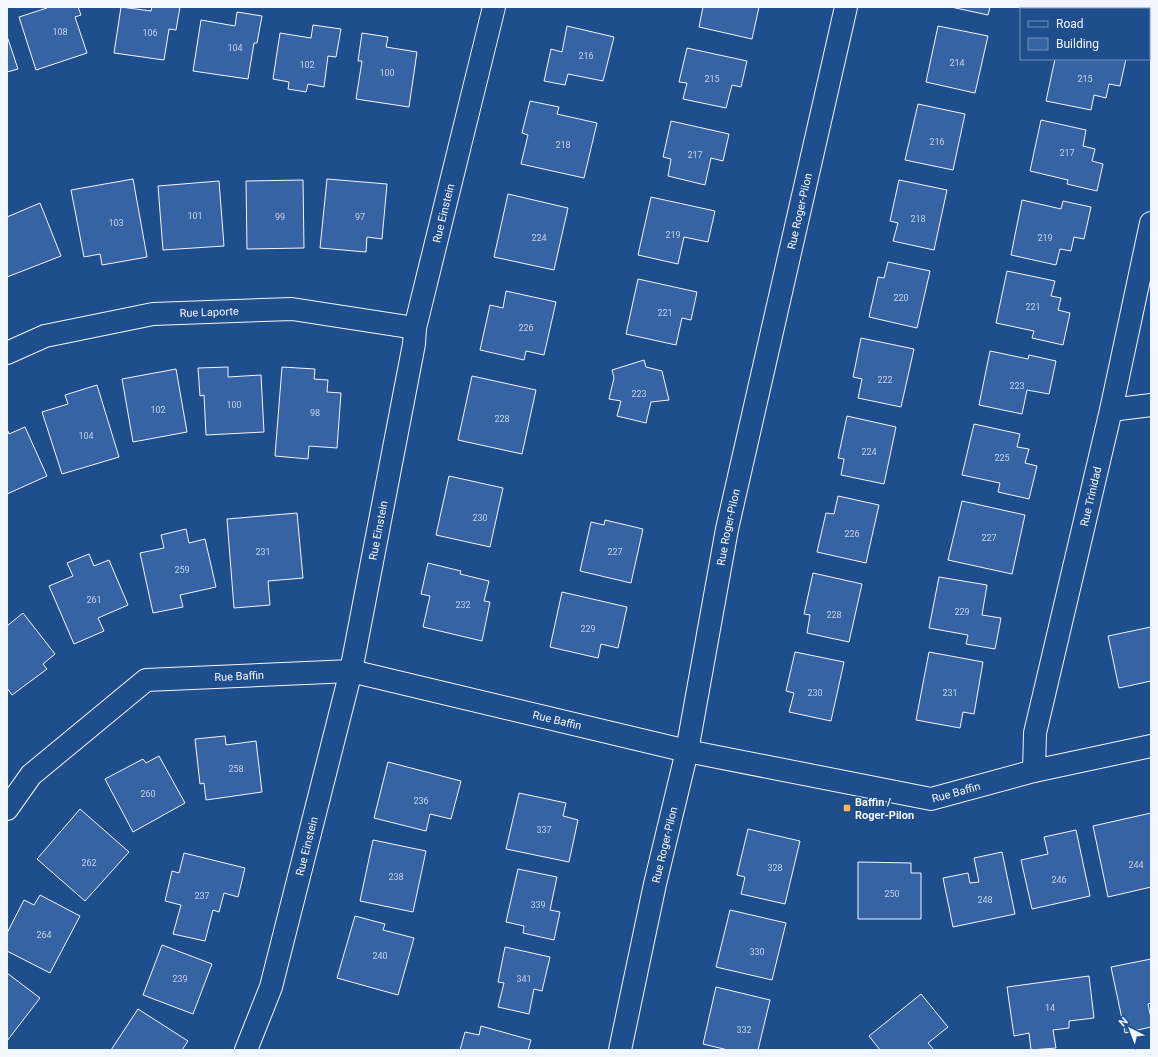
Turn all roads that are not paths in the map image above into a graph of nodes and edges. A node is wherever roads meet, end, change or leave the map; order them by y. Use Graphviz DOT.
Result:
graph roads {
  1 [pos="493,7"];
  2 [pos="846,7"];
  3 [pos="1151,222"];
  4 [pos="415,328"];
  5 [pos="7,353"];
  6 [pos="1151,405"];
  7 [pos="1111,410"];
  8 [pos="351,671"];
  9 [pos="1151,746"];
  10 [pos="687,752"];
  11 [pos="1034,771"];
  12 [pos="7,809"];
  13 [pos="246,1050"];
  14 [pos="620,1050"];
  1 -- 4 [label="street, Rue Einstein"];
  2 -- 10 [label="street, Rue Roger-Pilon"];
  3 -- 7 [label="street, Rue Trinidad"];
  4 -- 5 [label="street, Rue Laporte"];
  4 -- 8 [label="street, Rue Einstein"];
  6 -- 7 [label="street"];
  7 -- 11 [label="street, Rue Trinidad"];
  8 -- 10 [label="street, Rue Baffin"];
  8 -- 12 [label="street, Rue Baffin"];
  8 -- 13 [label="street, Rue Einstein"];
  9 -- 11 [label="street, Rue Baffin"];
  10 -- 11 [label="street, Rue Baffin"];
  10 -- 14 [label="street, Rue Roger-Pilon"];
}
